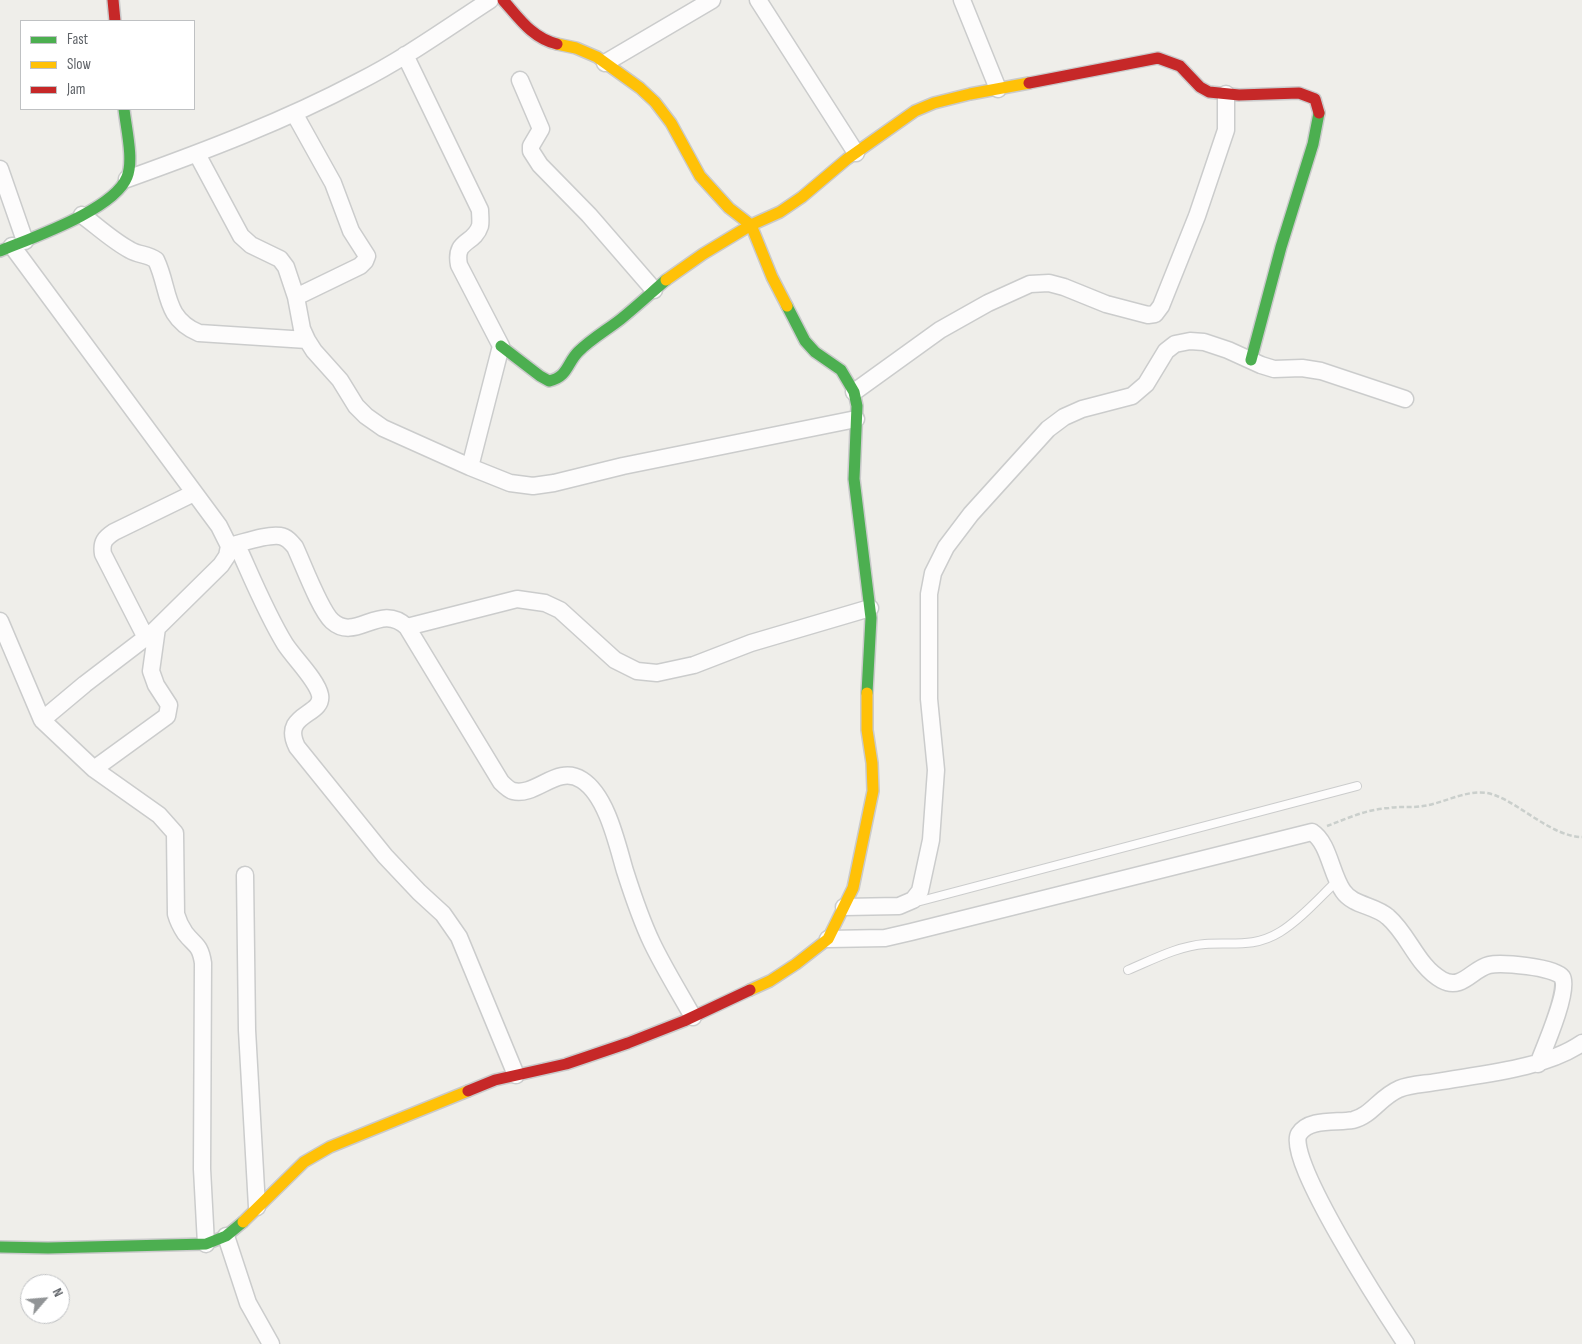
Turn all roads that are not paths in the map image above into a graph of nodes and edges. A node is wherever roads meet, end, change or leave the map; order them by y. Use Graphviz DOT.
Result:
graph roads {
  1 [pos="113,0"];
  2 [pos="490,0"];
  3 [pos="503,0"];
  4 [pos="712,0"];
  5 [pos="758,0"];
  6 [pos="962,0"];
  7 [pos="115,20"];
  8 [pos="405,55"];
  9 [pos="605,63"];
  10 [pos="520,80"];
  11 [pos="998,88"];
  12 [pos="1226,94"];
  13 [pos="124,110"];
  14 [pos="294,113"];
  15 [pos="856,153"];
  16 [pos="197,154"];
  17 [pos="0,169"];
  18 [pos="127,179"];
  19 [pos="82,215"];
  20 [pos="751,225"];
  21 [pos="13,246"];
  22 [pos="654,290"];
  23 [pos="296,297"];
  24 [pos="307,340"];
  25 [pos="501,346"];
  26 [pos="1251,360"];
  27 [pos="854,392"];
  28 [pos="1405,399"];
  29 [pos="856,419"];
  30 [pos="470,467"];
  31 [pos="194,493"];
  32 [pos="233,545"];
  33 [pos="870,608"];
  34 [pos="0,621"];
  35 [pos="408,627"];
  36 [pos="152,633"];
  37 [pos="42,720"];
  38 [pos="94,769"];
  39 [pos="1357,786"];
  40 [pos="246,875"];
  41 [pos="1337,881"];
  42 [pos="899,906"];
  43 [pos="844,907"];
  44 [pos="828,939"];
  45 [pos="1128,970"];
  46 [pos="693,1017"];
  47 [pos="1582,1043"];
  48 [pos="1538,1064"];
  49 [pos="516,1075"];
  50 [pos="257,1207"];
  51 [pos="226,1236"];
  52 [pos="206,1244"];
  53 [pos="0,1247"];
  54 [pos="271,1344"];
  55 [pos="1406,1344"];
  1 -- 7 [label="main road"];
  2 -- 8 [label="street"];
  3 -- 9 [label="main road"];
  4 -- 9 [label="street"];
  5 -- 15 [label="street"];
  6 -- 11 [label="street"];
  8 -- 14 [label="street"];
  8 -- 25 [label="street"];
  9 -- 20 [label="main road"];
  10 -- 22 [label="street"];
  11 -- 12 [label="main road"];
  11 -- 15 [label="main road"];
  12 -- 26 [label="main road"];
  12 -- 27 [label="street"];
  13 -- 18 [label="main road"];
  14 -- 16 [label="street"];
  14 -- 23 [label="street"];
  15 -- 20 [label="main road"];
  16 -- 18 [label="street"];
  16 -- 23 [label="street"];
  17 -- 21 [label="street"];
  18 -- 19 [label="main road"];
  19 -- 21 [label="main road"];
  19 -- 24 [label="street"];
  20 -- 22 [label="main road"];
  20 -- 27 [label="main road"];
  21 -- 31 [label="street"];
  22 -- 25 [label="main road"];
  23 -- 24 [label="street"];
  24 -- 30 [label="street"];
  25 -- 30 [label="street"];
  26 -- 28 [label="street"];
  26 -- 42 [label="street"];
  27 -- 29 [label="main road"];
  29 -- 30 [label="street"];
  29 -- 33 [label="main road"];
  31 -- 32 [label="street"];
  31 -- 36 [label="street"];
  32 -- 35 [label="street"];
  32 -- 36 [label="street"];
  32 -- 49 [label="street"];
  33 -- 35 [label="street"];
  33 -- 43 [label="main road"];
  34 -- 37 [label="street"];
  35 -- 46 [label="street"];
  36 -- 37 [label="street"];
  36 -- 38 [label="street"];
  37 -- 38 [label="street"];
  38 -- 52 [label="street"];
  39 -- 42 [label="lane"];
  40 -- 50 [label="street"];
  41 -- 44 [label="street"];
  41 -- 45 [label="lane"];
  41 -- 48 [label="street"];
  42 -- 43 [label="street"];
  43 -- 44 [label="main road"];
  44 -- 46 [label="main road"];
  46 -- 49 [label="main road"];
  47 -- 48 [label="street"];
  48 -- 55 [label="street"];
  49 -- 50 [label="main road"];
  50 -- 51 [label="main road"];
  51 -- 52 [label="main road"];
  51 -- 54 [label="street"];
  52 -- 53 [label="main road"];
}
